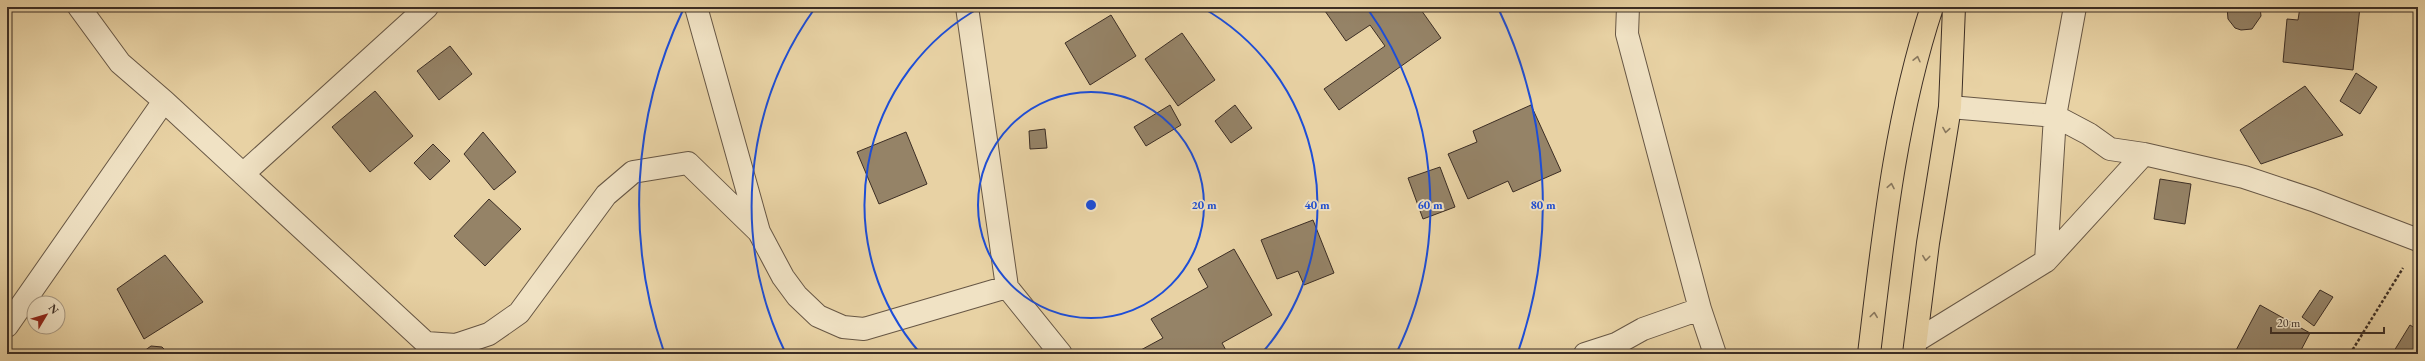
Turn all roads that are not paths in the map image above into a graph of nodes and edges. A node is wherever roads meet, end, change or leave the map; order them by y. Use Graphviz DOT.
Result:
graph roads {
  1 [pos="79,7"];
  2 [pos="427,7"];
  3 [pos="696,7"];
  4 [pos="966,7"];
  5 [pos="1628,7"];
  6 [pos="1932,7"];
  7 [pos="1954,7"];
  8 [pos="2075,7"];
  9 [pos="164,101"];
  10 [pos="1950,108"];
  11 [pos="2055,116"];
  12 [pos="2144,154"];
  13 [pos="243,174"];
  14 [pos="759,232"];
  15 [pos="2418,240"];
  16 [pos="2046,261"];
  17 [pos="1007,287"];
  18 [pos="1700,309"];
  19 [pos="7,326"];
  20 [pos="1915,348"];
  21 [pos="430,349"];
  22 [pos="1592,353"];
  23 [pos="1061,354"];
  24 [pos="1715,354"];
  25 [pos="1869,354"];
  1 -- 9 [label="street"];
  2 -- 13 [label="street"];
  3 -- 14 [label="street"];
  4 -- 17 [label="street"];
  5 -- 18 [label="street"];
  25 -- 6 [label="main road, one-way"];
  7 -- 10 [label="main road"];
  8 -- 11 [label="street"];
  9 -- 13 [label="street"];
  9 -- 19 [label="street"];
  10 -- 11 [label="street"];
  10 -- 20 [label="main road, one-way"];
  11 -- 12 [label="street"];
  11 -- 16 [label="street"];
  12 -- 15 [label="street"];
  12 -- 16 [label="street"];
  13 -- 21 [label="street"];
  14 -- 17 [label="street"];
  14 -- 21 [label="street"];
  16 -- 20 [label="street"];
  17 -- 23 [label="street"];
  18 -- 22 [label="street"];
  18 -- 24 [label="street"];
}
